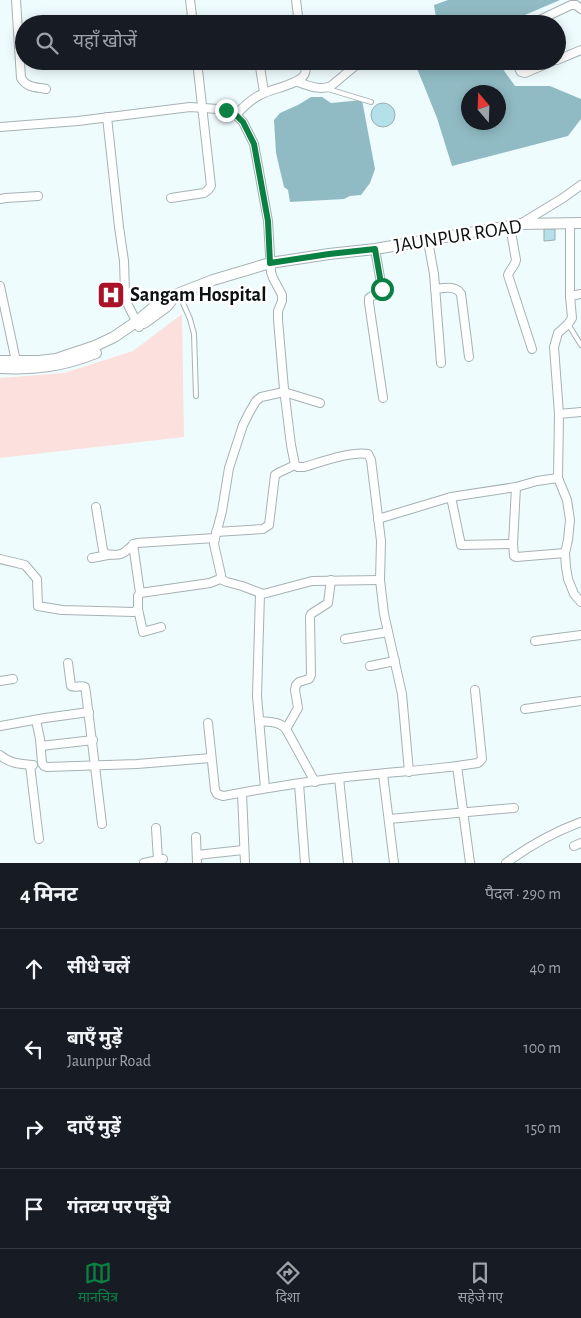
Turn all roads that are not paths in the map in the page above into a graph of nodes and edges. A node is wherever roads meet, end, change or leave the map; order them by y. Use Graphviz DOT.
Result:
graph roads {
  1 [pos="16,0"];
  2 [pos="190,0"];
  3 [pos="296,0"];
  4 [pos="581,8"];
  5 [pos="17,15"];
  6 [pos="191,15"];
  7 [pos="298,15"];
  8 [pos="550,15"];
  9 [pos="581,50"];
  10 [pos="566,56"];
  11 [pos="20,70"];
  12 [pos="198,70"];
  13 [pos="261,70"];
  14 [pos="305,70"];
  15 [pos="350,70"];
  16 [pos="520,70"];
  17 [pos="532,70"];
  18 [pos="297,82"];
  19 [pos="325,88"];
  20 [pos="46,89"];
  21 [pos="264,92"];
  22 [pos="371,102"];
  23 [pos="203,108"];
  24 [pos="236,115"];
  25 [pos="108,117"];
  26 [pos="0,127"];
  27 [pos="581,184"];
  28 [pos="38,196"];
  29 [pos="171,198"];
  30 [pos="0,199"];
  31 [pos="581,223"];
  32 [pos="570,224"];
  33 [pos="515,225"];
  34 [pos="428,241"];
  35 [pos="375,249"];
  36 [pos="270,263"];
  37 [pos="0,286"];
  38 [pos="435,289"];
  39 [pos="581,294"];
  40 [pos="177,295"];
  41 [pos="570,296"];
  42 [pos="138,324"];
  43 [pos="568,324"];
  44 [pos="581,345"];
  45 [pos="532,349"];
  46 [pos="469,357"];
  47 [pos="0,361"];
  48 [pos="16,361"];
  49 [pos="441,363"];
  50 [pos="0,368"];
  51 [pos="284,392"];
  52 [pos="196,396"];
  53 [pos="383,398"];
  54 [pos="320,402"];
  55 [pos="581,412"];
  56 [pos="559,414"];
  57 [pos="295,465"];
  58 [pos="558,478"];
  59 [pos="516,487"];
  60 [pos="451,497"];
  61 [pos="96,507"];
  62 [pos="378,519"];
  63 [pos="215,535"];
  64 [pos="133,544"];
  65 [pos="514,544"];
  66 [pos="565,554"];
  67 [pos="108,555"];
  68 [pos="92,558"];
  69 [pos="0,559"];
  70 [pos="220,579"];
  71 [pos="330,580"];
  72 [pos="380,580"];
  73 [pos="140,593"];
  74 [pos="260,594"];
  75 [pos="581,602"];
  76 [pos="138,609"];
  77 [pos="161,627"];
  78 [pos="388,632"];
  79 [pos="581,635"];
  80 [pos="345,640"];
  81 [pos="535,641"];
  82 [pos="395,661"];
  83 [pos="68,663"];
  84 [pos="370,666"];
  85 [pos="13,679"];
  86 [pos="0,681"];
  87 [pos="474,690"];
  88 [pos="581,701"];
  89 [pos="525,709"];
  90 [pos="89,712"];
  91 [pos="36,720"];
  92 [pos="259,721"];
  93 [pos="208,723"];
  94 [pos="0,726"];
  95 [pos="286,729"];
  96 [pos="93,740"];
  97 [pos="41,746"];
  98 [pos="0,756"];
  99 [pos="211,758"];
  100 [pos="30,765"];
  101 [pos="96,765"];
  102 [pos="44,766"];
  103 [pos="457,766"];
  104 [pos="408,772"];
  105 [pos="383,774"];
  106 [pos="339,778"];
  107 [pos="315,782"];
  108 [pos="299,784"];
  109 [pos="265,788"];
  110 [pos="242,793"];
  111 [pos="514,808"];
  112 [pos="463,812"];
  113 [pos="389,819"];
  114 [pos="581,822"];
  115 [pos="102,824"];
  116 [pos="156,828"];
  117 [pos="196,837"];
  118 [pos="39,839"];
  119 [pos="243,850"];
  120 [pos="197,859"];
  121 [pos="144,863"];
  122 [pos="245,863"];
  123 [pos="305,863"];
  124 [pos="348,863"];
  125 [pos="394,863"];
  126 [pos="470,863"];
  127 [pos="506,863"];
  1 -- 5 [label="street"];
  2 -- 6 [label="street"];
  3 -- 7 [label="street"];
  4 -- 8 [label="street"];
  9 -- 10 [label="street"];
  11 -- 20 [label="street"];
  12 -- 23 [label="street"];
  13 -- 21 [label="street"];
  14 -- 18 [label="street"];
  15 -- 19 [label="street"];
  16 -- 17 [label="street"];
  18 -- 19 [label="street"];
  18 -- 21 [label="street"];
  19 -- 22 [label="lane"];
  21 -- 24 [label="street"];
  23 -- 24 [label="street"];
  23 -- 25 [label="street"];
  23 -- 29 [label="street"];
  24 -- 36 [label="street"];
  25 -- 26 [label="street"];
  25 -- 42 [label="street"];
  27 -- 33 [label="street"];
  28 -- 30 [label="street"];
  31 -- 32 [label="street, JAUNPUR ROAD"];
  32 -- 33 [label="street, JAUNPUR ROAD"];
  32 -- 41 [label="street"];
  33 -- 34 [label="street, JAUNPUR ROAD"];
  33 -- 45 [label="street"];
  34 -- 35 [label="street, JAUNPUR ROAD"];
  34 -- 38 [label="street"];
  35 -- 36 [label="street, JAUNPUR ROAD"];
  35 -- 53 [label="street"];
  36 -- 40 [label="street, JAUNPUR ROAD"];
  36 -- 51 [label="street"];
  37 -- 48 [label="street"];
  38 -- 46 [label="street"];
  38 -- 49 [label="street"];
  39 -- 41 [label="street"];
  40 -- 42 [label="street"];
  40 -- 52 [label="lane"];
  41 -- 43 [label="street"];
  42 -- 48 [label="street"];
  42 -- 50 [label="street"];
  43 -- 44 [label="lane"];
  43 -- 56 [label="street"];
  47 -- 48 [label="street"];
  51 -- 54 [label="street"];
  51 -- 57 [label="street"];
  51 -- 63 [label="street"];
  55 -- 56 [label="street"];
  56 -- 58 [label="street"];
  57 -- 62 [label="street"];
  57 -- 63 [label="street"];
  58 -- 59 [label="street"];
  58 -- 66 [label="street"];
  59 -- 60 [label="street"];
  59 -- 65 [label="street"];
  60 -- 62 [label="street"];
  60 -- 65 [label="street"];
  61 -- 67 [label="street"];
  62 -- 72 [label="street"];
  63 -- 64 [label="street"];
  63 -- 70 [label="street"];
  64 -- 67 [label="street"];
  64 -- 73 [label="street"];
  65 -- 66 [label="street"];
  66 -- 75 [label="street"];
  67 -- 68 [label="street"];
  69 -- 76 [label="street"];
  70 -- 73 [label="street"];
  70 -- 74 [label="street"];
  71 -- 72 [label="street"];
  71 -- 74 [label="street"];
  71 -- 95 [label="street"];
  72 -- 78 [label="street"];
  73 -- 76 [label="street"];
  74 -- 92 [label="street"];
  76 -- 77 [label="street"];
  78 -- 80 [label="street"];
  78 -- 82 [label="street"];
  79 -- 81 [label="street"];
  82 -- 84 [label="street"];
  82 -- 104 [label="street"];
  83 -- 90 [label="street"];
  85 -- 86 [label="street"];
  87 -- 103 [label="street"];
  88 -- 89 [label="street"];
  90 -- 91 [label="street"];
  90 -- 96 [label="street"];
  91 -- 94 [label="street"];
  91 -- 97 [label="street"];
  92 -- 95 [label="street"];
  92 -- 109 [label="street"];
  93 -- 99 [label="street"];
  95 -- 107 [label="street"];
  96 -- 97 [label="street"];
  96 -- 101 [label="street"];
  97 -- 102 [label="street"];
  98 -- 100 [label="street"];
  99 -- 101 [label="street"];
  99 -- 110 [label="street"];
  100 -- 102 [label="street"];
  100 -- 118 [label="street"];
  101 -- 102 [label="street"];
  101 -- 115 [label="street"];
  103 -- 104 [label="street"];
  103 -- 112 [label="street"];
  104 -- 105 [label="street"];
  105 -- 106 [label="street"];
  105 -- 113 [label="street"];
  106 -- 107 [label="street"];
  106 -- 124 [label="street"];
  107 -- 108 [label="street"];
  108 -- 109 [label="street"];
  108 -- 123 [label="street"];
  109 -- 110 [label="street"];
  110 -- 119 [label="street"];
  111 -- 112 [label="street"];
  112 -- 113 [label="street"];
  112 -- 126 [label="street"];
  113 -- 125 [label="street"];
  114 -- 127 [label="street"];
  116 -- 121 [label="street"];
  117 -- 120 [label="street"];
  119 -- 120 [label="street"];
  119 -- 122 [label="street"];
}
